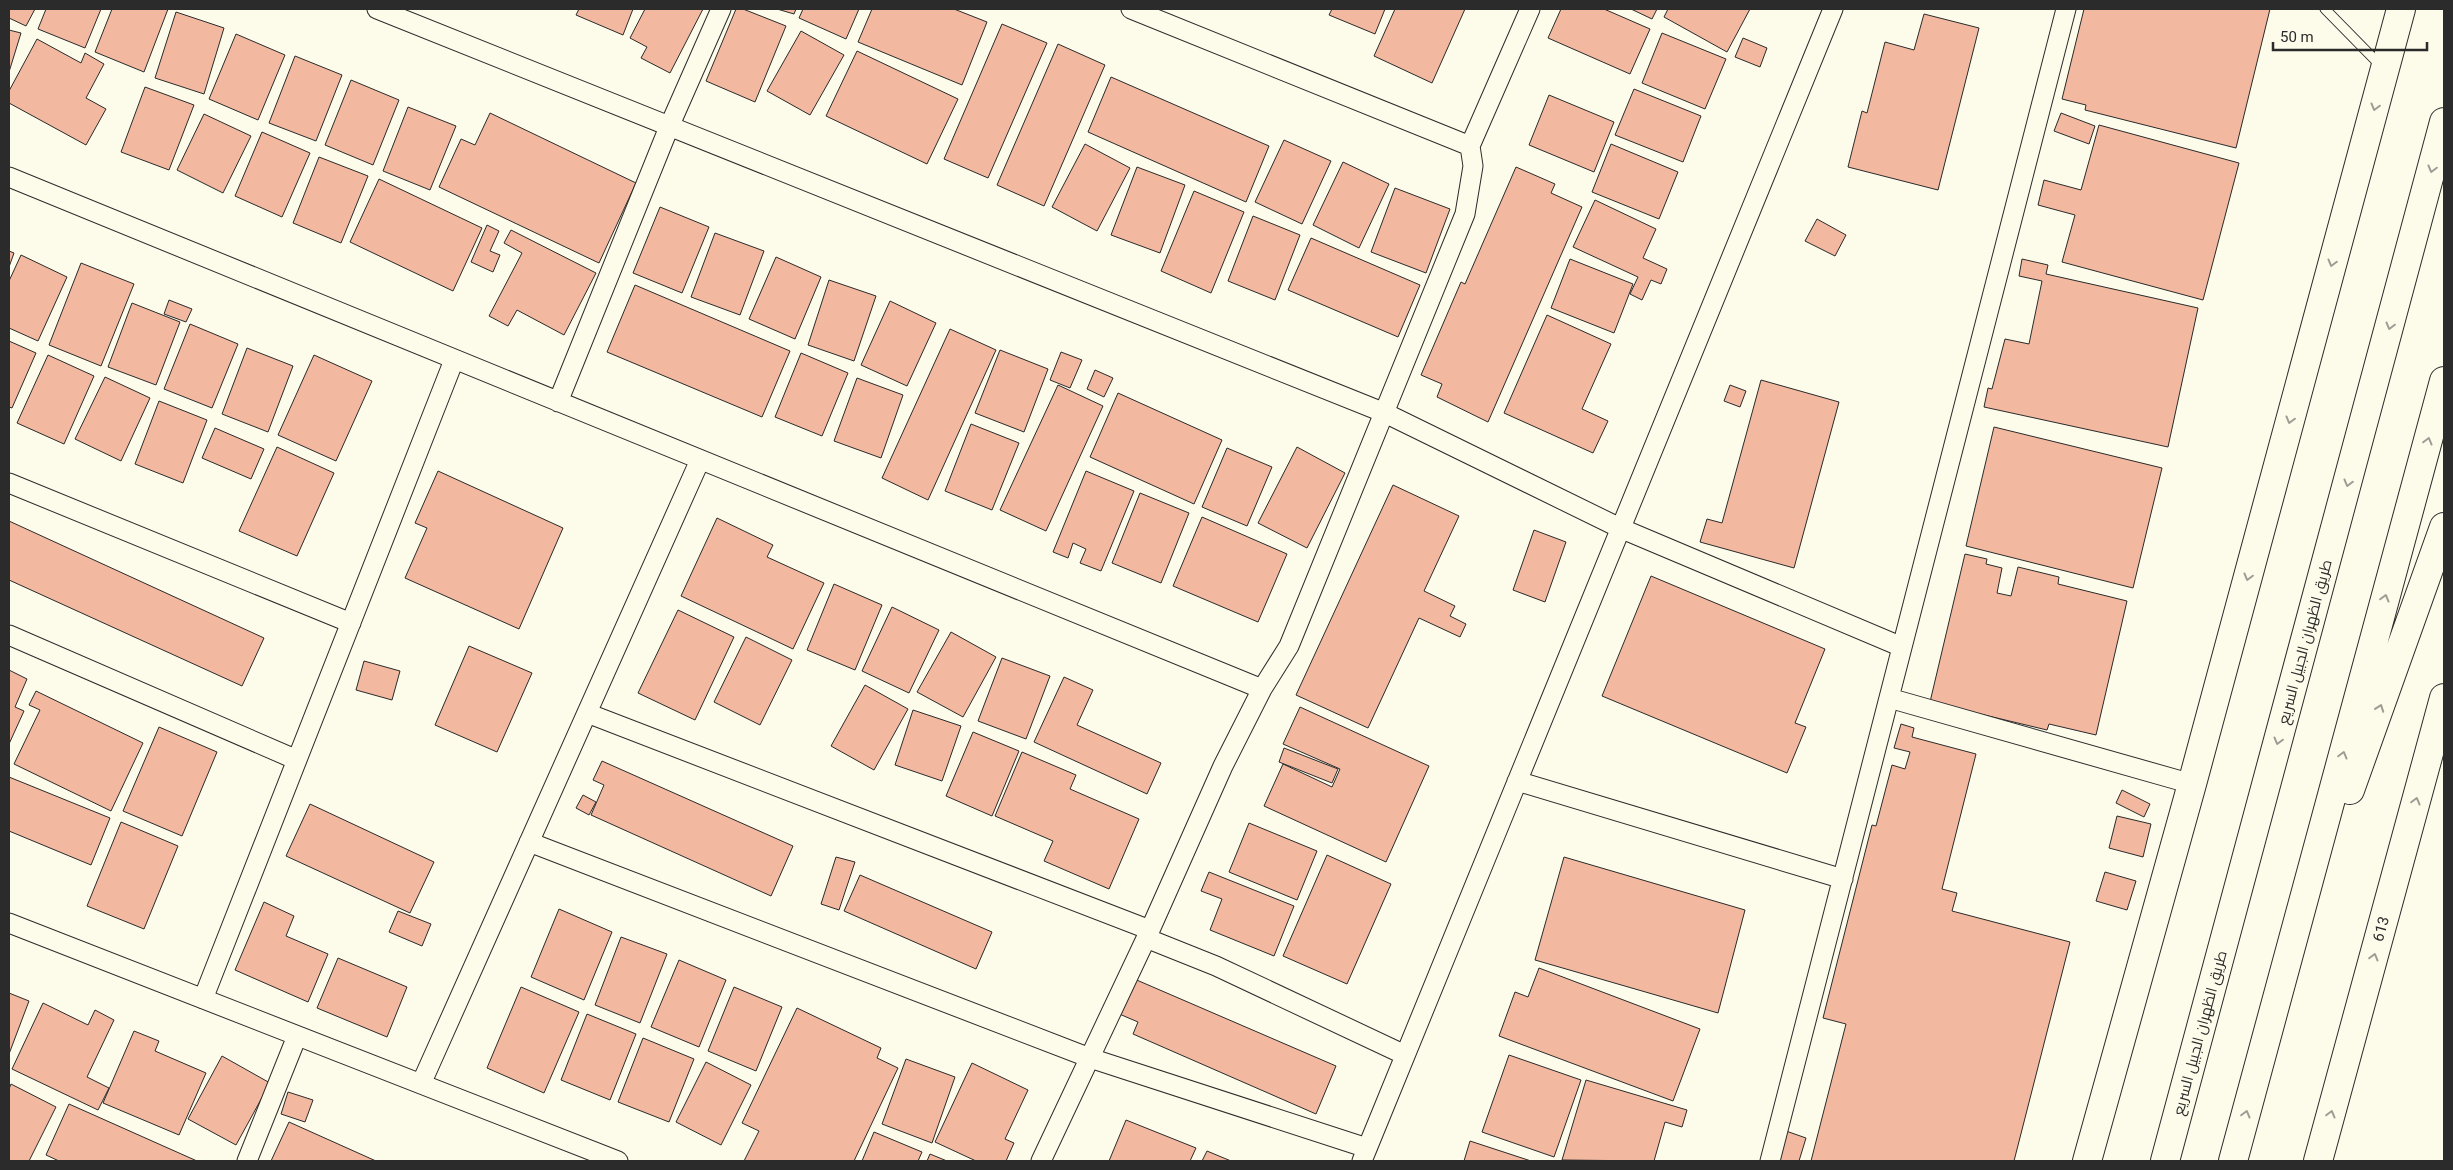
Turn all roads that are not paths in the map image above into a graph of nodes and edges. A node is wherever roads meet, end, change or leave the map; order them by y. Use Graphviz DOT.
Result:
graph roads {
  1 [pos="377,9"];
  2 [pos="721,9"];
  3 [pos="1130,9"];
  4 [pos="1530,9"];
  5 [pos="1833,9"];
  6 [pos="2066,9"];
  7 [pos="2325,9"];
  8 [pos="2401,9"];
  9 [pos="2384,70"];
  10 [pos="2444,122"];
  11 [pos="669,127"];
  12 [pos="1470,146"];
  13 [pos="9,177"];
  14 [pos="454,360"];
  15 [pos="2444,381"];
  16 [pos="558,402"];
  17 [pos="1385,413"];
  18 [pos="700,460"];
  19 [pos="9,483"];
  20 [pos="2444,527"];
  21 [pos="1620,528"];
  22 [pos="351,623"];
  23 [pos="9,636"];
  24 [pos="1902,647"];
  25 [pos="1262,689"];
  26 [pos="1889,698"];
  27 [pos="2444,698"];
  28 [pos="587,713"];
  29 [pos="297,760"];
  30 [pos="1517,781"];
  31 [pos="2192,784"];
  32 [pos="529,842"];
  33 [pos="1843,879"];
  34 [pos="9,922"];
  35 [pos="1148,934"];
  36 [pos="2281,984"];
  37 [pos="203,998"];
  38 [pos="297,1036"];
  39 [pos="1405,1055"];
  40 [pos="1090,1058"];
  41 [pos="421,1084"];
  42 [pos="1364,1155"];
  43 [pos="247,1161"];
  44 [pos="618,1161"];
  45 [pos="1041,1161"];
  46 [pos="1770,1161"];
  47 [pos="2087,1161"];
  48 [pos="2165,1161"];
  49 [pos="2233,1161"];
  50 [pos="2318,1161"];
  1 -- 11 [label="street"];
  2 -- 11 [label="street"];
  3 -- 12 [label="street"];
  4 -- 12 [label="street"];
  5 -- 21 [label="street"];
  6 -- 24 [label="street"];
  7 -- 9 [label="lane"];
  8 -- 9 [label="main road"];
  9 -- 31 [label="main road, one-way"];
  10 -- 48 [label="main road, طريق الظهران الجبيل السريع, one-way"];
  11 -- 16 [label="street"];
  11 -- 17 [label="street"];
  12 -- 17 [label="street"];
  13 -- 14 [label="street"];
  14 -- 16 [label="street"];
  14 -- 22 [label="street"];
  36 -- 15 [label="main road, one-way"];
  16 -- 18 [label="street"];
  17 -- 21 [label="street"];
  17 -- 25 [label="street"];
  18 -- 25 [label="street"];
  18 -- 28 [label="street"];
  19 -- 22 [label="street"];
  36 -- 20 [label="main road, one-way"];
  21 -- 24 [label="street"];
  21 -- 30 [label="street"];
  22 -- 29 [label="street"];
  23 -- 29 [label="street"];
  24 -- 26 [label="street"];
  25 -- 35 [label="street"];
  26 -- 31 [label="street"];
  26 -- 33 [label="street"];
  50 -- 27 [label="main road, 613, one-way"];
  28 -- 32 [label="street"];
  28 -- 35 [label="street"];
  29 -- 37 [label="street"];
  30 -- 33 [label="street"];
  30 -- 39 [label="street"];
  31 -- 47 [label="main road"];
  32 -- 40 [label="street"];
  32 -- 41 [label="street"];
  33 -- 46 [label="street"];
  34 -- 37 [label="street"];
  35 -- 39 [label="street"];
  35 -- 40 [label="street"];
  49 -- 36 [label="main road, one-way"];
  37 -- 38 [label="street"];
  38 -- 41 [label="street"];
  38 -- 43 [label="street"];
  39 -- 42 [label="street"];
  40 -- 42 [label="street"];
  40 -- 45 [label="street"];
  41 -- 44 [label="street"];
}
